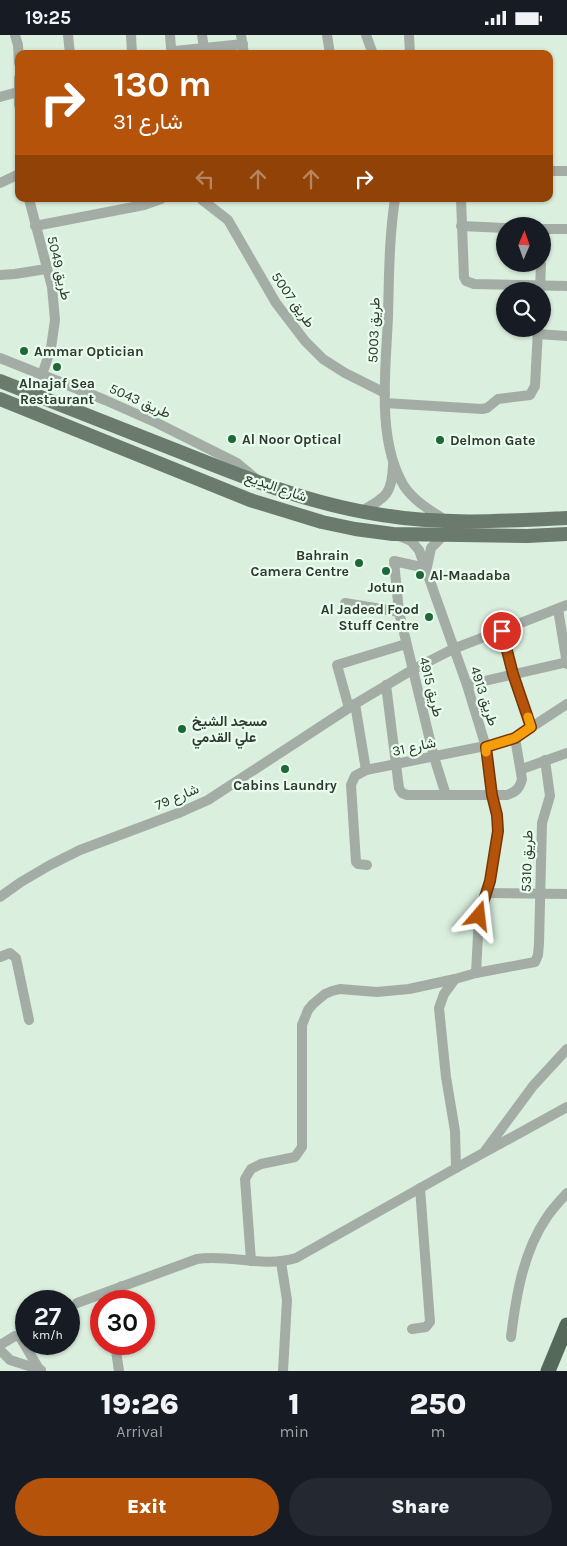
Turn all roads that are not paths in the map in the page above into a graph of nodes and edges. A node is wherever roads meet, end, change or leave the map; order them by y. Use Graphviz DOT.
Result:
graph roads {
  1 [pos="15,35"];
  2 [pos="68,35"];
  3 [pos="131,35"];
  4 [pos="170,35"];
  5 [pos="202,35"];
  6 [pos="339,35"];
  7 [pos="366,35"];
  8 [pos="409,35"];
  9 [pos="327,36"];
  10 [pos="243,44"];
  11 [pos="204,49"];
  12 [pos="18,50"];
  13 [pos="70,50"];
  14 [pos="132,50"];
  15 [pos="174,50"];
  16 [pos="190,50"];
  17 [pos="329,50"];
  18 [pos="372,50"];
  19 [pos="410,50"];
  20 [pos="15,92"];
  21 [pos="0,97"];
  22 [pos="567,169"];
  23 [pos="553,171"];
  24 [pos="15,176"];
  25 [pos="0,183"];
  26 [pos="29,202"];
  27 [pos="152,202"];
  28 [pos="205,202"];
  29 [pos="395,202"];
  30 [pos="461,202"];
  31 [pos="34,226"];
  32 [pos="461,226"];
  33 [pos="496,228"];
  34 [pos="551,229"];
  35 [pos="567,229"];
  36 [pos="46,269"];
  37 [pos="0,275"];
  38 [pos="496,286"];
  39 [pos="567,286"];
  40 [pos="551,288"];
  41 [pos="551,334"];
  42 [pos="567,336"];
  43 [pos="537,337"];
  44 [pos="0,358"];
  45 [pos="42,375"];
  46 [pos="0,381"];
  47 [pos="385,398"];
  48 [pos="0,399"];
  49 [pos="393,461"];
  50 [pos="261,484"];
  51 [pos="360,512"];
  52 [pos="567,518"];
  53 [pos="445,520"];
  54 [pos="393,534"];
  55 [pos="567,534"];
  56 [pos="444,535"];
  57 [pos="426,568"];
  58 [pos="345,603"];
  59 [pos="562,607"];
  60 [pos="399,612"];
  61 [pos="502,631"];
  62 [pos="406,644"];
  63 [pos="453,649"];
  64 [pos="567,663"];
  65 [pos="412,670"];
  66 [pos="513,674"];
  67 [pos="386,685"];
  68 [pos="467,685"];
  69 [pos="567,704"];
  70 [pos="352,706"];
  71 [pos="531,727"];
  72 [pos="515,738"];
  73 [pos="486,747"];
  74 [pos="567,753"];
  75 [pos="434,757"];
  76 [pos="545,760"];
  77 [pos="396,765"];
  78 [pos="522,769"];
  79 [pos="366,771"];
  80 [pos="446,795"];
  81 [pos="492,795"];
  82 [pos="367,865"];
  83 [pos="486,893"];
  84 [pos="539,894"];
  85 [pos="567,894"];
  86 [pos="0,897"];
  87 [pos="0,957"];
  88 [pos="476,973"];
  89 [pos="455,979"];
  90 [pos="29,1020"];
  91 [pos="567,1049"];
  92 [pos="567,1107"];
  93 [pos="482,1154"];
  94 [pos="456,1167"];
  95 [pos="420,1188"];
  96 [pos="567,1193"];
  97 [pos="251,1261"];
  98 [pos="280,1262"];
  99 [pos="122,1286"];
  100 [pos="121,1290"];
  101 [pos="80,1302"];
  102 [pos="567,1325"];
  103 [pos="412,1329"];
  104 [pos="511,1337"];
  105 [pos="0,1345"];
  106 [pos="567,1345"];
  107 [pos="0,1350"];
  108 [pos="116,1355"];
  109 [pos="42,1370"];
  110 [pos="119,1371"];
  111 [pos="283,1371"];
  112 [pos="548,1371"];
  113 [pos="554,1371"];
  1 -- 12 [label="street"];
  2 -- 13 [label="street"];
  3 -- 14 [label="street"];
  4 -- 15 [label="street"];
  5 -- 11 [label="street"];
  6 -- 9 [label="street"];
  7 -- 18 [label="street"];
  8 -- 19 [label="street"];
  9 -- 17 [label="street"];
  10 -- 11 [label="street"];
  11 -- 16 [label="street"];
  20 -- 21 [label="street"];
  22 -- 23 [label="street"];
  24 -- 25 [label="street"];
  26 -- 31 [label="street, طريق 5049"];
  27 -- 31 [label="street, طريق 5049"];
  28 -- 47 [label="street, طريق 5007"];
  29 -- 47 [label="street, طريق 5003"];
  30 -- 32 [label="street"];
  31 -- 36 [label="street, طريق 5049"];
  32 -- 33 [label="street"];
  32 -- 38 [label="street"];
  34 -- 35 [label="street"];
  36 -- 37 [label="street"];
  36 -- 45 [label="street, طريق 5049"];
  39 -- 40 [label="street"];
  41 -- 42 [label="street"];
  43 -- 47 [label="street"];
  44 -- 45 [label="street, طريق 5043"];
  45 -- 50 [label="street, طريق 5043"];
  46 -- 50 [label="main road, شارع البديع"];
  47 -- 49 [label="street, طريق 5003"];
  48 -- 54 [label="main road, شارع البديع"];
  49 -- 51 [label="street, طريق 5003"];
  49 -- 53 [label="street, طريق 5003"];
  50 -- 51 [label="main road, شارع البديع"];
  51 -- 53 [label="main road, شارع البديع"];
  52 -- 53 [label="main road, شارع البديع"];
  54 -- 56 [label="main road, شارع البديع"];
  54 -- 57 [label="street, طريق 4913"];
  55 -- 56 [label="main road, شارع البديع"];
  56 -- 57 [label="street"];
  57 -- 60 [label="street, طريق 4915"];
  57 -- 63 [label="street, طريق 4913"];
  58 -- 60 [label="street"];
  59 -- 61 [label="street, شارع 79"];
  59 -- 64 [label="street"];
  60 -- 62 [label="street, طريق 4915"];
  61 -- 63 [label="street, شارع 79"];
  61 -- 66 [label="street"];
  62 -- 65 [label="street, طريق 4915"];
  62 -- 70 [label="street, طريق 4915"];
  63 -- 65 [label="street, شارع 79"];
  63 -- 68 [label="street, طريق 4913"];
  64 -- 66 [label="street"];
  65 -- 67 [label="street, شارع 79"];
  65 -- 75 [label="street, طريق 4915"];
  66 -- 68 [label="street"];
  66 -- 71 [label="street"];
  67 -- 70 [label="street, شارع 79"];
  67 -- 77 [label="street"];
  68 -- 73 [label="street, طريق 4913"];
  69 -- 71 [label="street, شارع 31"];
  70 -- 79 [label="street"];
  70 -- 86 [label="street, شارع 79"];
  71 -- 72 [label="street, شارع 31"];
  72 -- 73 [label="street, شارع 31"];
  72 -- 78 [label="street"];
  73 -- 75 [label="street, شارع 31"];
  73 -- 81 [label="street, طريق 4913"];
  74 -- 76 [label="street"];
  75 -- 77 [label="street, شارع 31"];
  75 -- 80 [label="street, طريق 4915"];
  76 -- 78 [label="street"];
  76 -- 84 [label="street, طريق 5310"];
  77 -- 79 [label="street, شارع 31"];
  77 -- 80 [label="street"];
  78 -- 81 [label="street"];
  79 -- 82 [label="street"];
  80 -- 81 [label="street"];
  81 -- 83 [label="street, طريق 4913"];
  83 -- 84 [label="street"];
  83 -- 88 [label="street, طريق 4913"];
  84 -- 85 [label="street"];
  84 -- 88 [label="street, طريق 5310"];
  87 -- 90 [label="street"];
  88 -- 89 [label="street"];
  89 -- 94 [label="street"];
  89 -- 97 [label="street"];
  91 -- 93 [label="street"];
  92 -- 93 [label="street"];
  93 -- 94 [label="street"];
  94 -- 95 [label="street"];
  95 -- 98 [label="street"];
  95 -- 103 [label="street"];
  96 -- 104 [label="street"];
  97 -- 98 [label="street"];
  97 -- 99 [label="street"];
  98 -- 111 [label="street"];
  99 -- 100 [label="street"];
  99 -- 101 [label="street"];
  102 -- 112 [label="highway"];
  105 -- 109 [label="street"];
  106 -- 113 [label="highway"];
  107 -- 109 [label="street"];
  108 -- 110 [label="street"];
}
